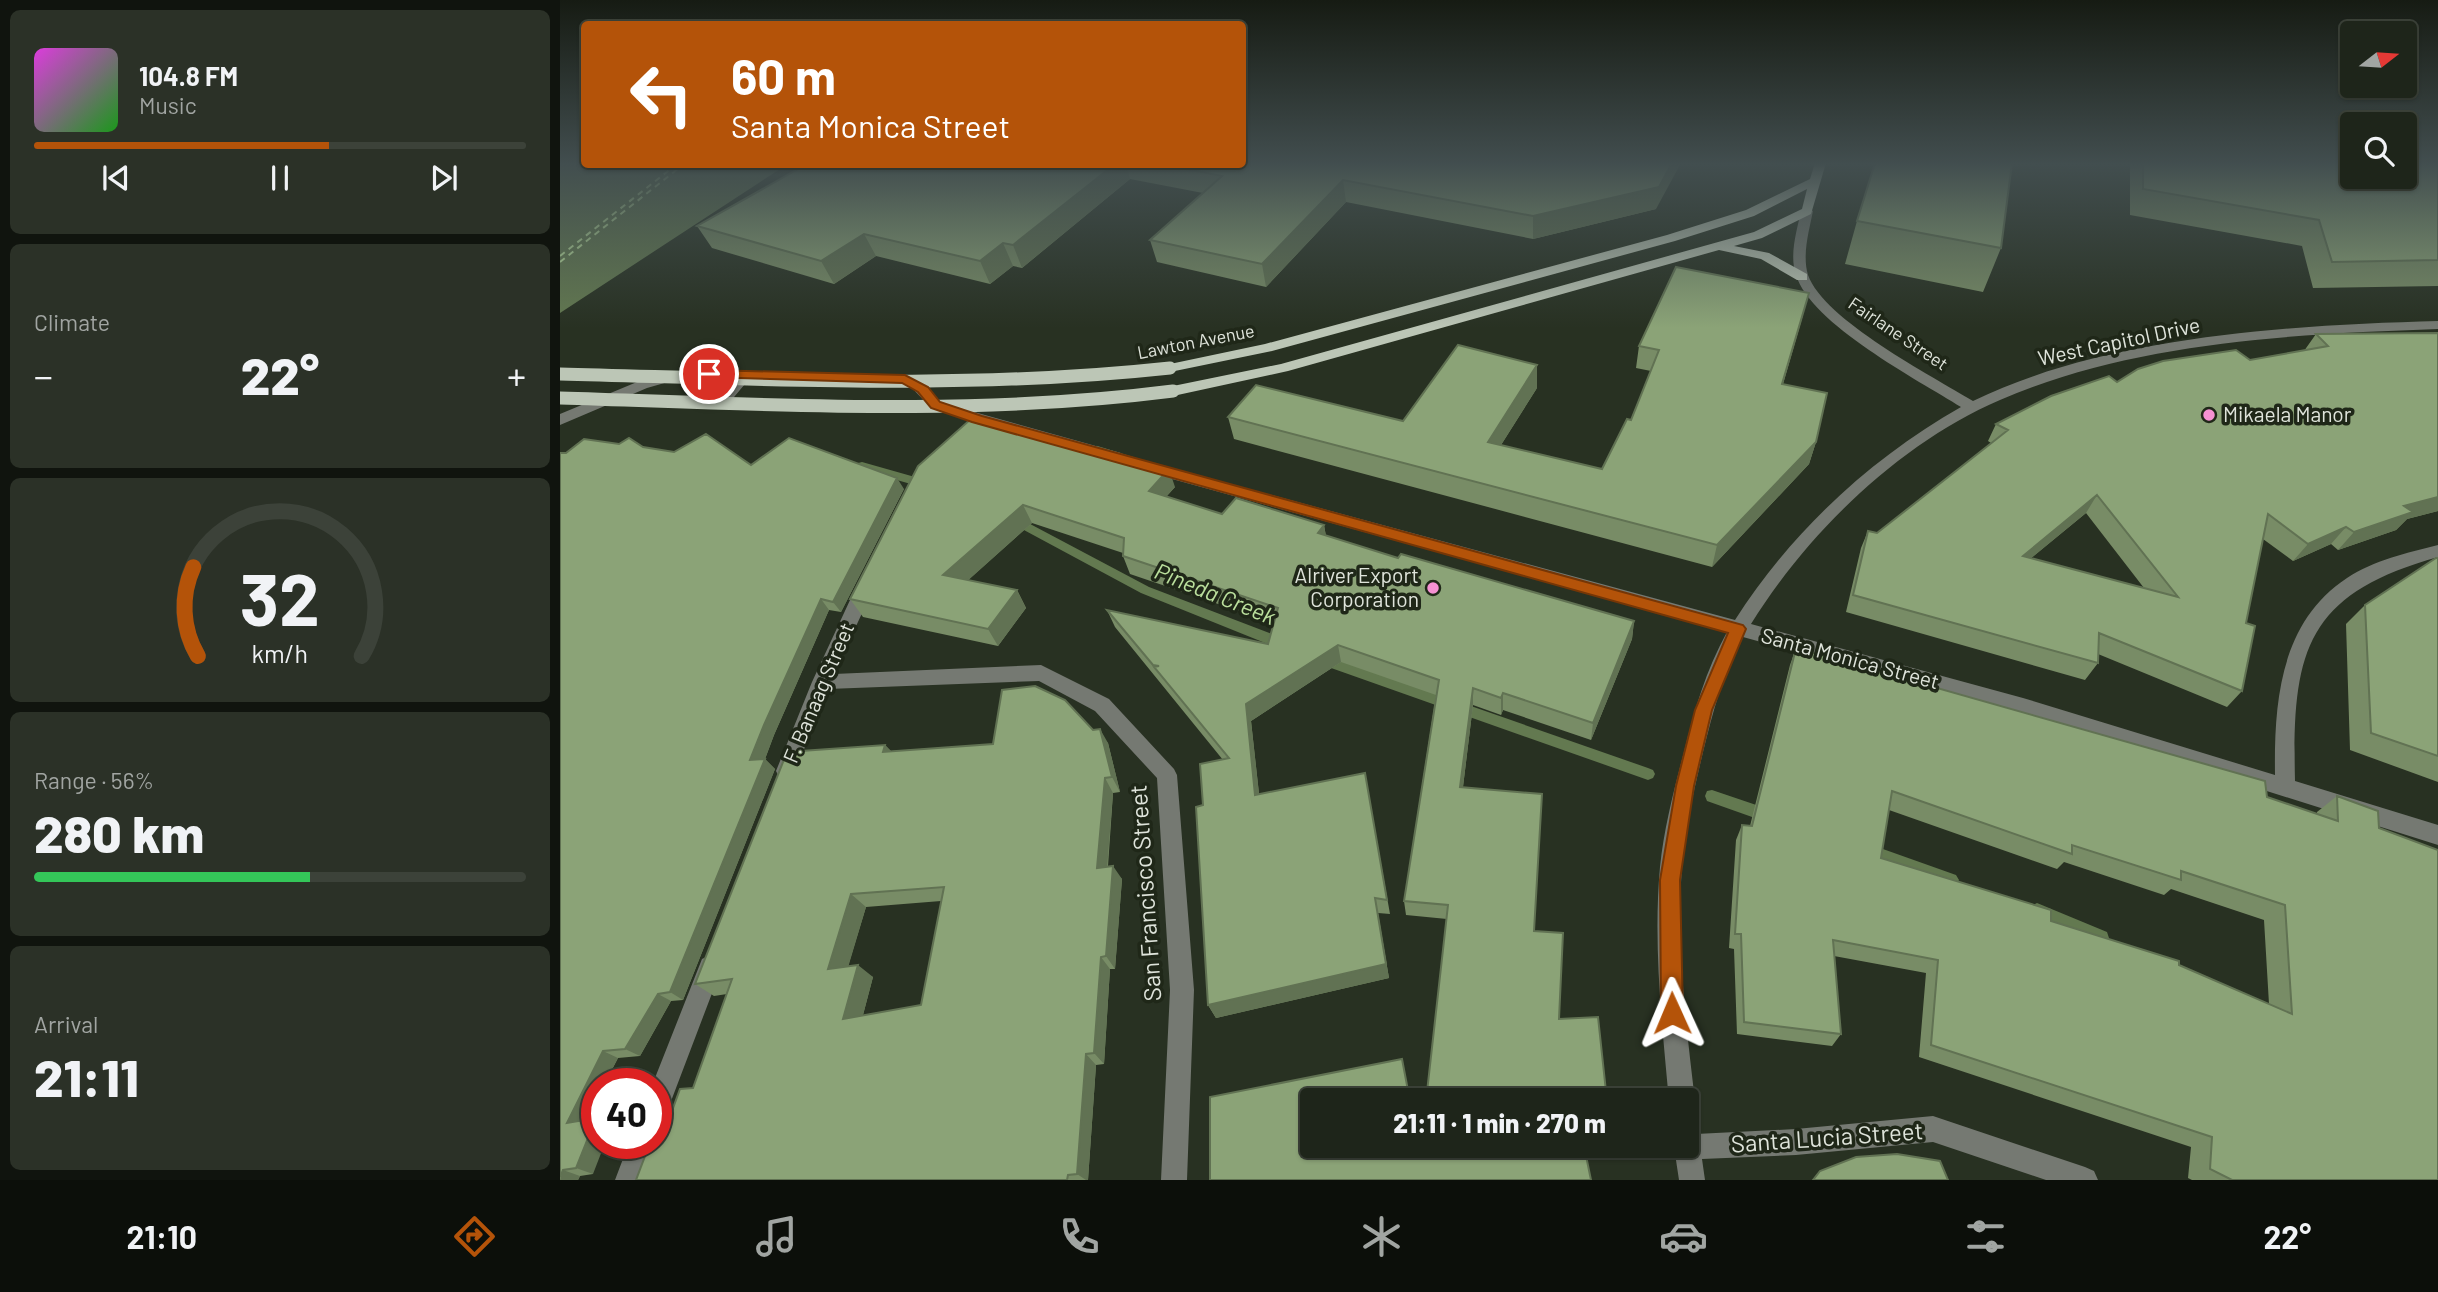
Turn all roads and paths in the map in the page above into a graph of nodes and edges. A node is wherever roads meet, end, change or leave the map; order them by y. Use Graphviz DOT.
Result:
graph roads {
  1 [pos="1734,218"];
  2 [pos="1795,218"];
  3 [pos="1806,218"];
  4 [pos="1671,238"];
  5 [pos="1722,246"];
  6 [pos="1802,277"];
  7 [pos="2438,325"];
  8 [pos="560,374"];
  9 [pos="745,375"];
  10 [pos="560,398"];
  11 [pos="595,404"];
  12 [pos="936,405"];
  13 [pos="719,406"];
  14 [pos="1973,408"];
  15 [pos="560,420"];
  16 [pos="2438,551"];
  17 [pos="873,571"];
  18 [pos="1737,629"];
  19 [pos="821,682"];
  20 [pos="2285,787"];
  21 [pos="776,795"];
  22 [pos="2438,835"];
  23 [pos="716,952"];
  24 [pos="671,1068"];
  25 [pos="1681,1088"];
  26 [pos="1699,1145"];
  27 [pos="1689,1158"];
  28 [pos="636,1159"];
  29 [pos="628,1180"];
  30 [pos="1174,1180"];
  31 [pos="1692,1180"];
  32 [pos="2085,1180"];
  1 -- 4 [label="main road, Lawton Avenue"];
  2 -- 5 [label="main road"];
  3 -- 6 [label="street"];
  4 -- 5 [label="main road"];
  4 -- 8 [label="main road, Lawton Avenue, bridge"];
  5 -- 6 [label="main road"];
  5 -- 10 [label="main road, bridge"];
  6 -- 14 [label="street, Fairlane Street"];
  7 -- 14 [label="street, West Capitol Drive"];
  9 -- 11 [label="street, Santa Monica Street"];
  9 -- 12 [label="street, Santa Monica Street"];
  9 -- 13 [label="street"];
  11 -- 13 [label="street, Santa Monica Street"];
  11 -- 15 [label="street, Santa Monica Street"];
  12 -- 13 [label="street, Santa Monica Street"];
  12 -- 18 [label="street, Santa Monica Street"];
  14 -- 18 [label="street, West Capitol Drive"];
  16 -- 20 [label="street"];
  17 -- 19 [label="street, F. Banaag Street"];
  18 -- 20 [label="street, Santa Monica Street"];
  18 -- 25 [label="street, West Capitol Drive"];
  19 -- 21 [label="street, F. Banaag Street"];
  19 -- 30 [label="street, San Francisco Street"];
  20 -- 22 [label="street, Santa Monica Street"];
  23 -- 24 [label="street"];
  26 -- 32 [label="street, Santa Lucia Street"];
  27 -- 31 [label="street"];
  28 -- 29 [label="street"];
}
